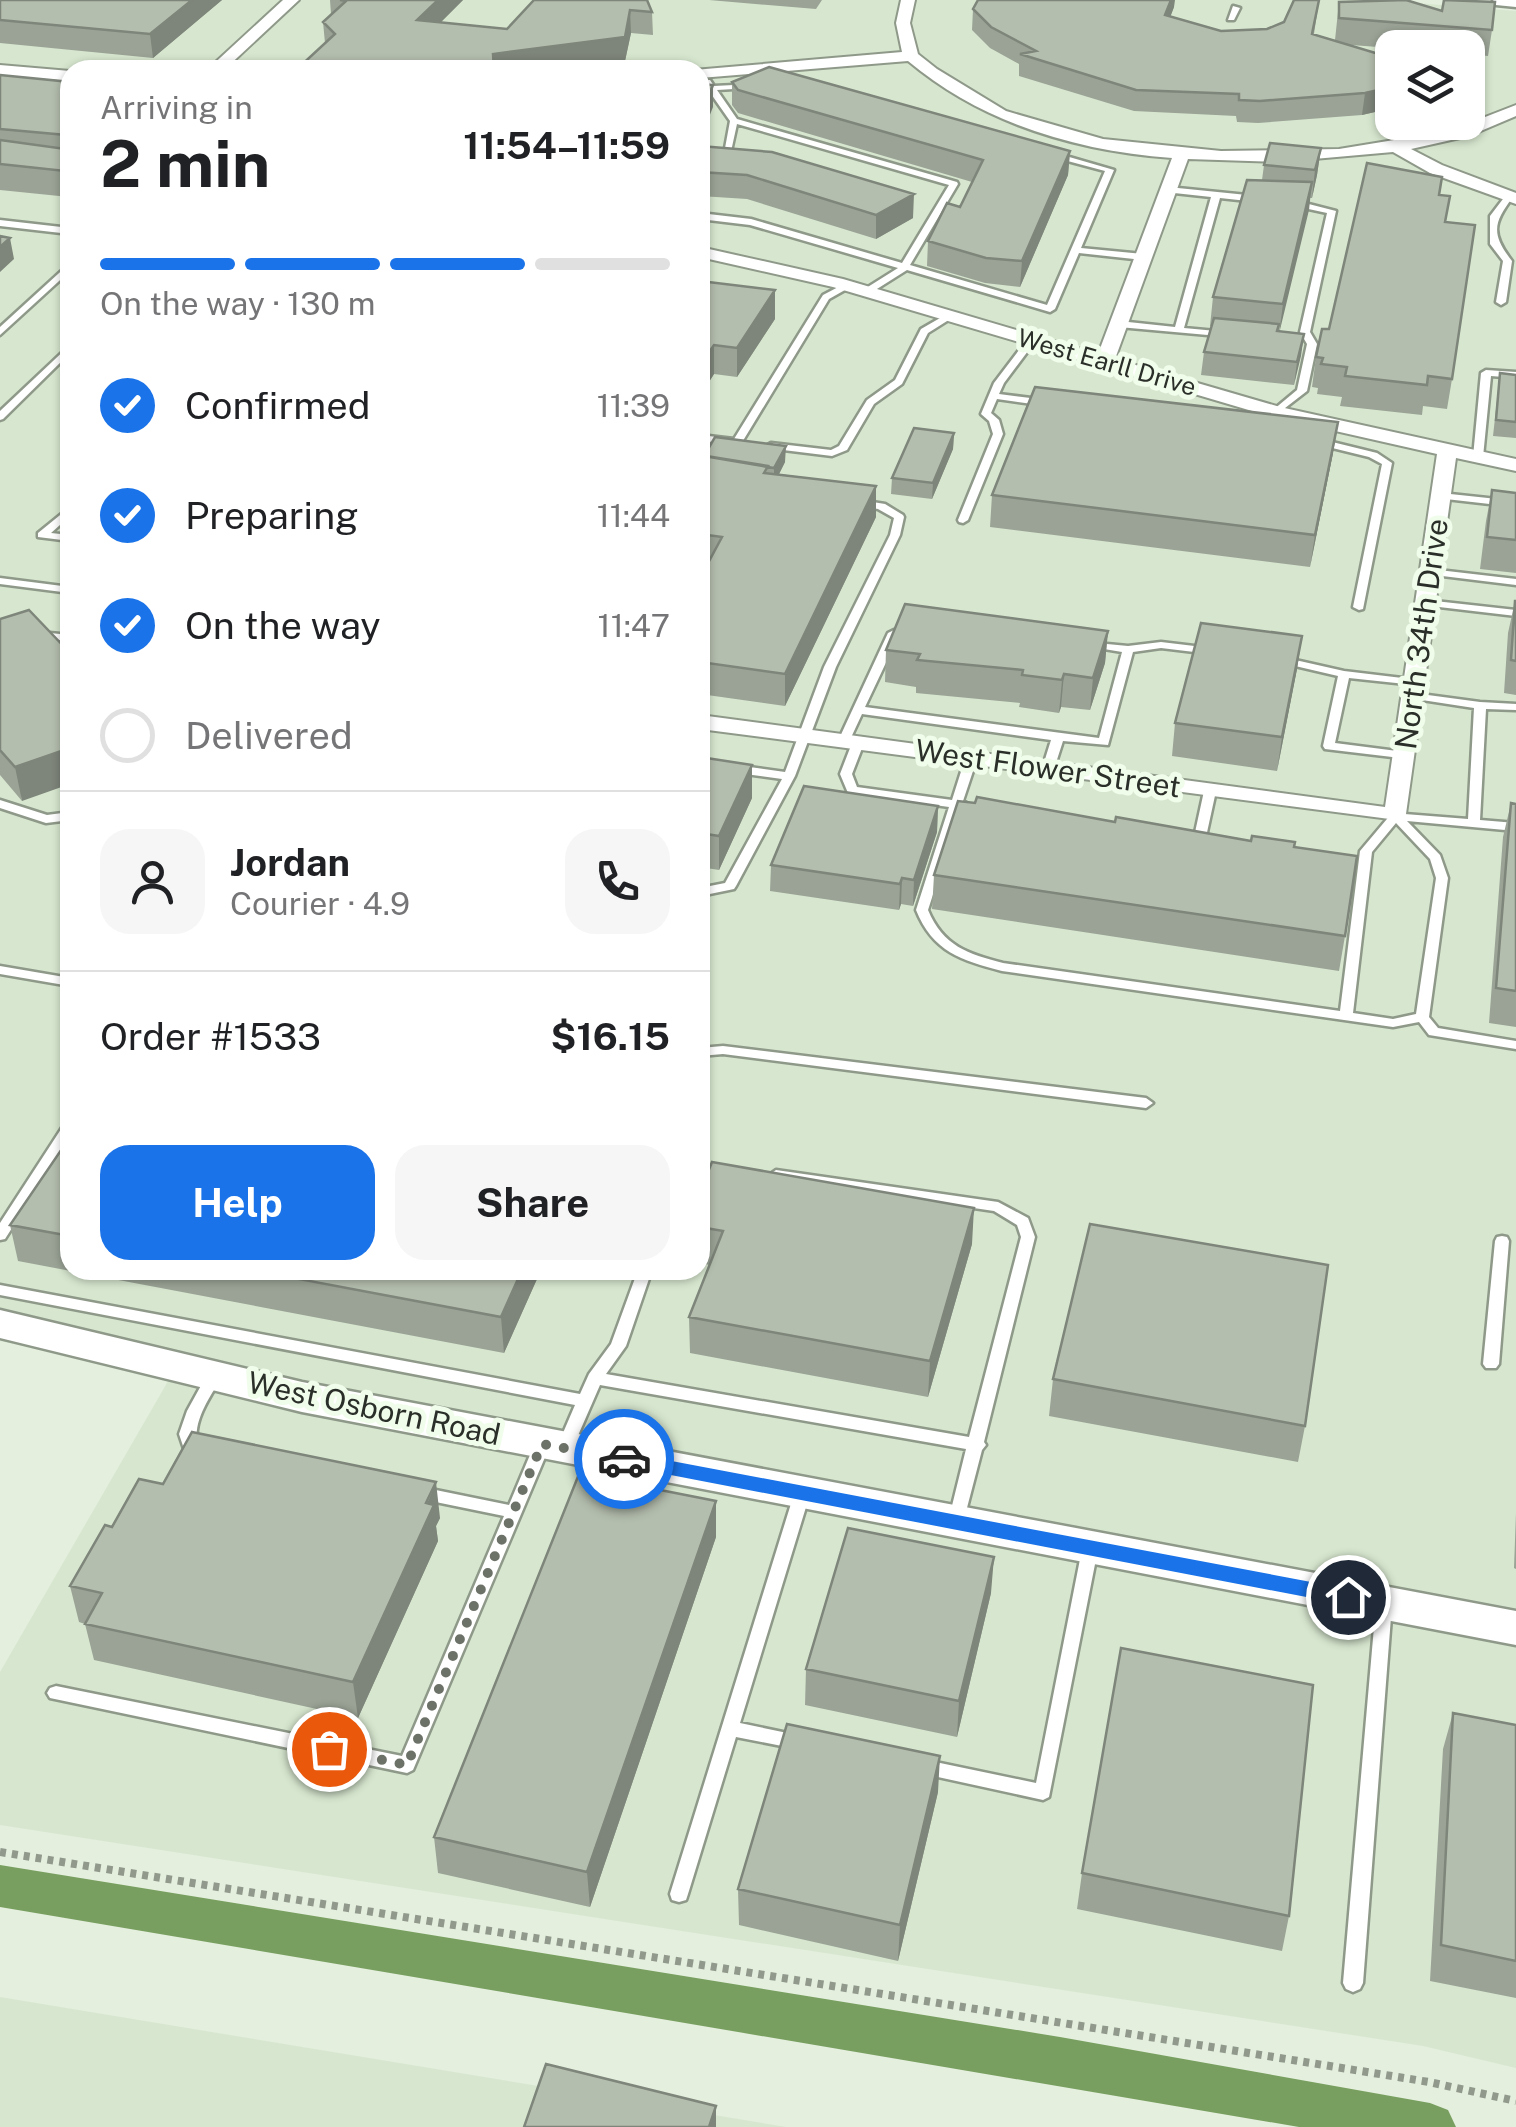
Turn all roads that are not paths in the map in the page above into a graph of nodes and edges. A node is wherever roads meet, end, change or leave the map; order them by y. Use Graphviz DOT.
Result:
graph roads {
  1 [pos="292,0"];
  2 [pos="908,0"];
  3 [pos="1504,0"];
  4 [pos="1516,1"];
  5 [pos="1236,8"];
  6 [pos="1230,18"];
  7 [pos="911,56"];
  8 [pos="227,60"];
  9 [pos="0,70"];
  10 [pos="710,72"];
  11 [pos="60,75"];
  12 [pos="766,84"];
  13 [pos="710,89"];
  14 [pos="710,95"];
  15 [pos="1516,110"];
  16 [pos="734,121"];
  17 [pos="1396,147"];
  18 [pos="1043,151"];
  19 [pos="1182,153"];
  20 [pos="746,162"];
  21 [pos="1168,190"];
  22 [pos="1216,195"];
  23 [pos="1512,198"];
  24 [pos="1266,200"];
  25 [pos="1283,202"];
  26 [pos="918,207"];
  27 [pos="937,212"];
  28 [pos="710,217"];
  29 [pos="0,223"];
  30 [pos="60,231"];
  31 [pos="1076,250"];
  32 [pos="1500,252"];
  33 [pos="1516,253"];
  34 [pos="710,254"];
  35 [pos="1144,257"];
  36 [pos="904,268"];
  37 [pos="60,275"];
  38 [pos="856,289"];
  39 [pos="1501,302"];
  40 [pos="950,316"];
  41 [pos="1119,324"];
  42 [pos="1179,330"];
  43 [pos="0,332"];
  44 [pos="1236,336"];
  45 [pos="1032,339"];
  46 [pos="1293,342"];
  47 [pos="1312,344"];
  48 [pos="60,358"];
  49 [pos="1106,360"];
  50 [pos="1516,375"];
  51 [pos="994,396"];
  52 [pos="1052,403"];
  53 [pos="1276,412"];
  54 [pos="0,417"];
  55 [pos="1300,438"];
  56 [pos="710,439"];
  57 [pos="737,442"];
  58 [pos="1448,452"];
  59 [pos="1478,457"];
  60 [pos="1516,464"];
  61 [pos="1441,496"];
  62 [pos="841,500"];
  63 [pos="1516,504"];
  64 [pos="60,519"];
  65 [pos="963,520"];
  66 [pos="60,537"];
  67 [pos="1430,572"];
  68 [pos="0,581"];
  69 [pos="1516,582"];
  70 [pos="60,589"];
  71 [pos="1426,603"];
  72 [pos="1359,607"];
  73 [pos="1516,613"];
  74 [pos="901,619"];
  75 [pos="0,631"];
  76 [pos="60,637"];
  77 [pos="1072,642"];
  78 [pos="1128,650"];
  79 [pos="1220,652"];
  80 [pos="1258,657"];
  81 [pos="1344,674"];
  82 [pos="1414,689"];
  83 [pos="1480,705"];
  84 [pos="1516,707"];
  85 [pos="858,710"];
  86 [pos="710,723"];
  87 [pos="802,736"];
  88 [pos="1058,737"];
  89 [pos="851,742"];
  90 [pos="1404,756"];
  91 [pos="971,759"];
  92 [pos="710,765"];
  93 [pos="1048,769"];
  94 [pos="788,776"];
  95 [pos="1210,791"];
  96 [pos="0,804"];
  97 [pos="957,804"];
  98 [pos="976,806"];
  99 [pos="1396,816"];
  100 [pos="60,817"];
  101 [pos="1474,821"];
  102 [pos="1516,827"];
  103 [pos="1182,835"];
  104 [pos="1200,838"];
  105 [pos="1217,840"];
  106 [pos="1346,861"];
  107 [pos="1365,865"];
  108 [pos="710,890"];
  109 [pos="0,970"];
  110 [pos="60,980"];
  111 [pos="1346,1016"];
  112 [pos="1422,1017"];
  113 [pos="1516,1044"];
  114 [pos="710,1051"];
  115 [pos="1146,1103"];
  116 [pos="60,1142"];
  117 [pos="710,1176"];
  118 [pos="0,1236"];
  119 [pos="1502,1240"];
  120 [pos="641,1280"];
  121 [pos="0,1290"];
  122 [pos="0,1324"];
  123 [pos="1491,1364"];
  124 [pos="214,1375"];
  125 [pos="594,1378"];
  126 [pos="584,1400"];
  127 [pos="978,1445"];
  128 [pos="554,1446"];
  129 [pos="209,1449"];
  130 [pos="399,1489"];
  131 [pos="802,1494"];
  132 [pos="513,1512"];
  133 [pos="956,1523"];
  134 [pos="1090,1549"];
  135 [pos="1384,1604"];
  136 [pos="1516,1628"];
  137 [pos="56,1693"];
  138 [pos="729,1728"];
  139 [pos="821,1747"];
  140 [pos="895,1762"];
  141 [pos="679,1894"];
  142 [pos="1354,1983"];
  1 -- 8 [label="street"];
  2 -- 7 [label="street"];
  3 -- 4 [label="main road"];
  5 -- 6 [label="lane"];
  7 -- 10 [label="street"];
  7 -- 19 [label="street"];
  9 -- 11 [label="street"];
  12 -- 13 [label="lane"];
  14 -- 16 [label="lane"];
  15 -- 17 [label="street"];
  16 -- 20 [label="lane"];
  16 -- 27 [label="lane"];
  17 -- 19 [label="street"];
  17 -- 23 [label="street"];
  18 -- 31 [label="lane"];
  19 -- 21 [label="street"];
  21 -- 22 [label="lane"];
  21 -- 35 [label="street"];
  22 -- 24 [label="lane"];
  22 -- 42 [label="lane"];
  23 -- 32 [label="lane"];
  25 -- 47 [label="lane"];
  26 -- 27 [label="lane"];
  27 -- 36 [label="lane"];
  28 -- 36 [label="lane"];
  29 -- 30 [label="lane"];
  31 -- 35 [label="lane"];
  31 -- 36 [label="lane"];
  32 -- 33 [label="lane"];
  32 -- 39 [label="lane"];
  34 -- 38 [label="street, West Earll Drive"];
  35 -- 41 [label="street"];
  36 -- 38 [label="lane"];
  37 -- 43 [label="lane"];
  38 -- 40 [label="street, West Earll Drive"];
  38 -- 57 [label="lane"];
  40 -- 45 [label="street, West Earll Drive"];
  40 -- 57 [label="lane"];
  41 -- 42 [label="lane"];
  41 -- 49 [label="street"];
  42 -- 44 [label="lane"];
  45 -- 49 [label="street, West Earll Drive"];
  45 -- 51 [label="lane"];
  46 -- 47 [label="lane"];
  47 -- 53 [label="lane"];
  48 -- 54 [label="lane"];
  49 -- 53 [label="street, West Earll Drive"];
  50 -- 59 [label="lane"];
  51 -- 52 [label="lane"];
  51 -- 65 [label="lane"];
  53 -- 58 [label="street, West Earll Drive"];
  55 -- 72 [label="lane"];
  56 -- 57 [label="lane"];
  58 -- 59 [label="street, West Earll Drive"];
  58 -- 61 [label="street, North 34th Drive"];
  59 -- 60 [label="street, West Earll Drive"];
  61 -- 63 [label="lane"];
  61 -- 67 [label="street, North 34th Drive"];
  62 -- 87 [label="lane"];
  64 -- 66 [label="lane"];
  67 -- 69 [label="lane"];
  67 -- 71 [label="street, North 34th Drive"];
  68 -- 70 [label="lane"];
  71 -- 73 [label="lane"];
  71 -- 82 [label="street, North 34th Drive"];
  74 -- 85 [label="lane"];
  75 -- 76 [label="lane"];
  77 -- 78 [label="lane"];
  78 -- 79 [label="lane"];
  78 -- 88 [label="lane"];
  80 -- 81 [label="lane"];
  81 -- 82 [label="lane"];
  81 -- 90 [label="lane"];
  82 -- 83 [label="lane"];
  82 -- 90 [label="street, North 34th Drive"];
  83 -- 84 [label="lane"];
  83 -- 101 [label="lane"];
  85 -- 88 [label="lane"];
  85 -- 89 [label="lane"];
  86 -- 87 [label="street, West Flower Street"];
  87 -- 89 [label="street, West Flower Street"];
  87 -- 94 [label="lane"];
  88 -- 93 [label="lane"];
  89 -- 91 [label="street, West Flower Street"];
  89 -- 97 [label="lane"];
  90 -- 99 [label="street, North 34th Drive"];
  91 -- 93 [label="street, West Flower Street"];
  91 -- 97 [label="lane"];
  92 -- 94 [label="lane"];
  93 -- 95 [label="street, West Flower Street"];
  94 -- 108 [label="lane"];
  95 -- 99 [label="street, West Flower Street"];
  95 -- 104 [label="lane"];
  96 -- 100 [label="lane"];
  97 -- 98 [label="lane"];
  97 -- 111 [label="lane"];
  99 -- 101 [label="lane"];
  99 -- 107 [label="lane"];
  99 -- 112 [label="lane"];
  101 -- 102 [label="lane"];
  103 -- 104 [label="lane"];
  104 -- 105 [label="lane"];
  106 -- 107 [label="lane"];
  107 -- 111 [label="lane"];
  109 -- 110 [label="lane"];
  111 -- 112 [label="lane"];
  112 -- 113 [label="lane"];
  114 -- 115 [label="lane"];
  116 -- 118 [label="lane"];
  117 -- 127 [label="lane"];
  119 -- 123 [label="lane"];
  120 -- 125 [label="lane"];
  121 -- 126 [label="lane"];
  122 -- 124 [label="street, West Osborn Road"];
  124 -- 128 [label="street, West Osborn Road"];
  124 -- 129 [label="lane"];
  125 -- 126 [label="lane"];
  125 -- 127 [label="lane"];
  126 -- 128 [label="lane"];
  127 -- 133 [label="lane"];
  128 -- 131 [label="street, West Osborn Road"];
  128 -- 132 [label="lane"];
  130 -- 132 [label="lane"];
  131 -- 133 [label="street, West Osborn Road"];
  131 -- 138 [label="lane"];
  132 -- 137 [label="lane"];
  133 -- 134 [label="street, West Osborn Road"];
  134 -- 135 [label="street, West Osborn Road"];
  134 -- 140 [label="lane"];
  135 -- 136 [label="street, West Osborn Road"];
  135 -- 142 [label="lane"];
  138 -- 139 [label="lane"];
  138 -- 141 [label="lane"];
}
